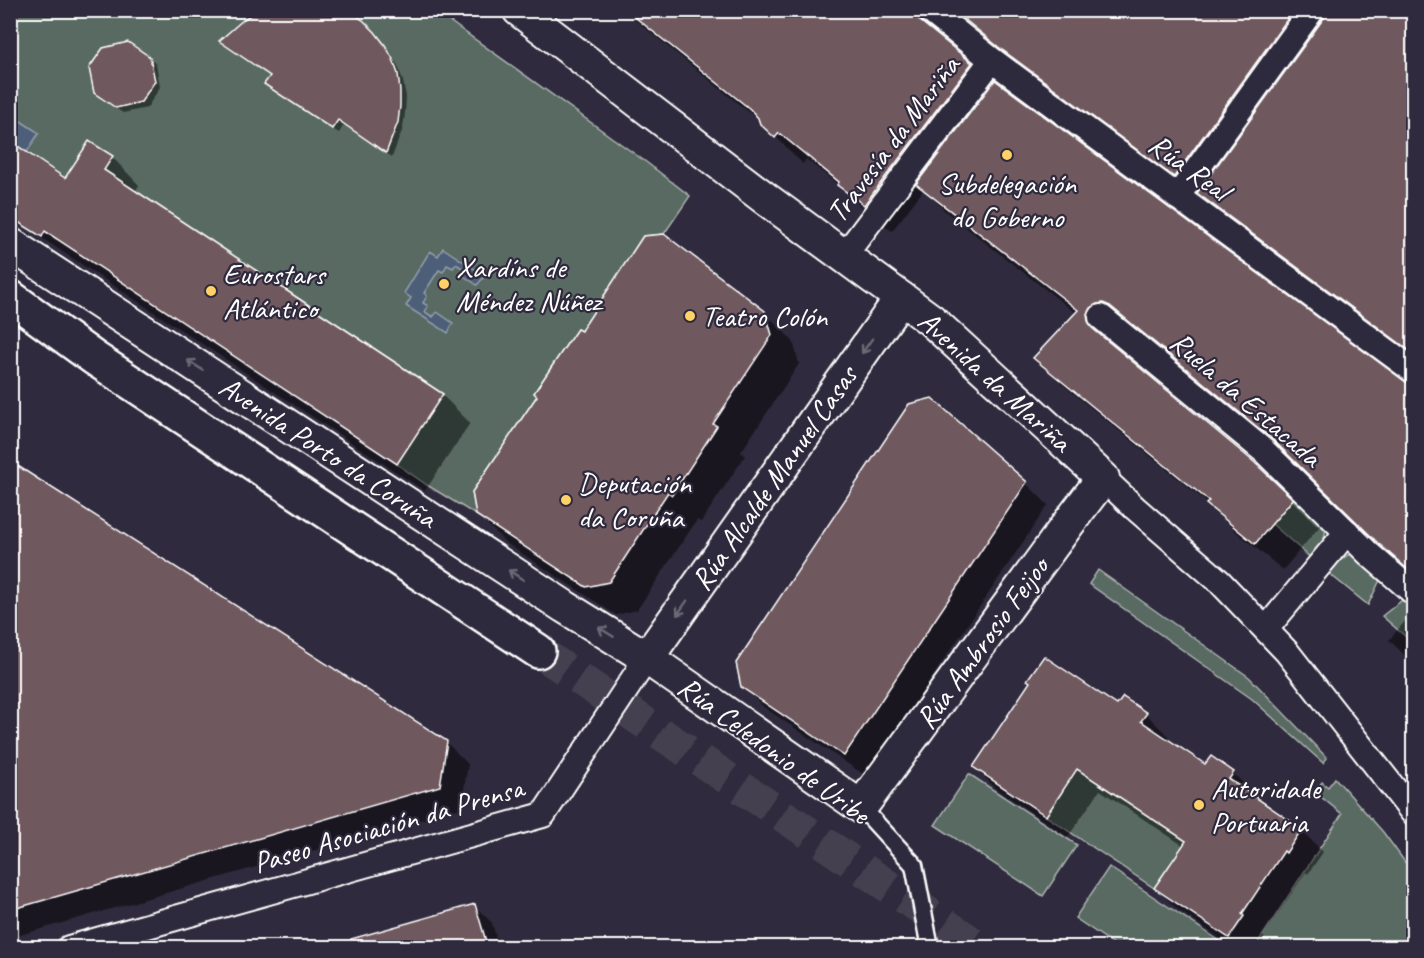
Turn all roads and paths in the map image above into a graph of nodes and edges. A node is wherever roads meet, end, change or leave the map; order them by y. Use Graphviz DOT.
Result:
graph roads {
  1 [pos="519,10"];
  2 [pos="929,10"];
  3 [pos="1312,10"];
  4 [pos="992,60"];
  5 [pos="1177,197"];
  6 [pos="10,244"];
  7 [pos="844,256"];
  8 [pos="10,297"];
  9 [pos="901,298"];
  10 [pos="1101,317"];
  11 [pos="1413,371"];
  12 [pos="1103,478"];
  13 [pos="1347,532"];
  14 [pos="1413,594"];
  15 [pos="1266,629"];
  16 [pos="538,651"];
  17 [pos="647,657"];
  18 [pos="861,807"];
  19 [pos="1413,814"];
  20 [pos="69,948"];
  21 [pos="930,948"];
  1 -- 7 [label="street, Avenida da Mariña"];
  2 -- 4 [label="street, Rúa Real"];
  3 -- 5 [label="street"];
  4 -- 5 [label="street, Rúa Real"];
  4 -- 7 [label="street, Travesía da Mariña"];
  5 -- 11 [label="street, Rúa Real"];
  17 -- 6 [label="street, Avenida Porto da Coruña, one-way"];
  7 -- 9 [label="street, Avenida da Mariña"];
  8 -- 16 [label="main road, Avenida Porto da Coruña"];
  9 -- 12 [label="street, Avenida da Mariña"];
  9 -- 17 [label="street, Rúa Alcalde Manuel Casas, one-way"];
  10 -- 13 [label="street, Ruela da Estacada"];
  12 -- 15 [label="street, Avenida da Mariña"];
  12 -- 18 [label="street, Rúa Ambrosio Feijoo"];
  13 -- 14 [label="street, Ruela da Estacada"];
  13 -- 15 [label="street"];
  15 -- 19 [label="street, Avenida da Mariña"];
  17 -- 18 [label="street, Rúa Celedonio de Uribe"];
  17 -- 20 [label="street, Paseo Asociación da Prensa"];
  18 -- 21 [label="lane, Rúa Celedonio de Uribe"];
}
